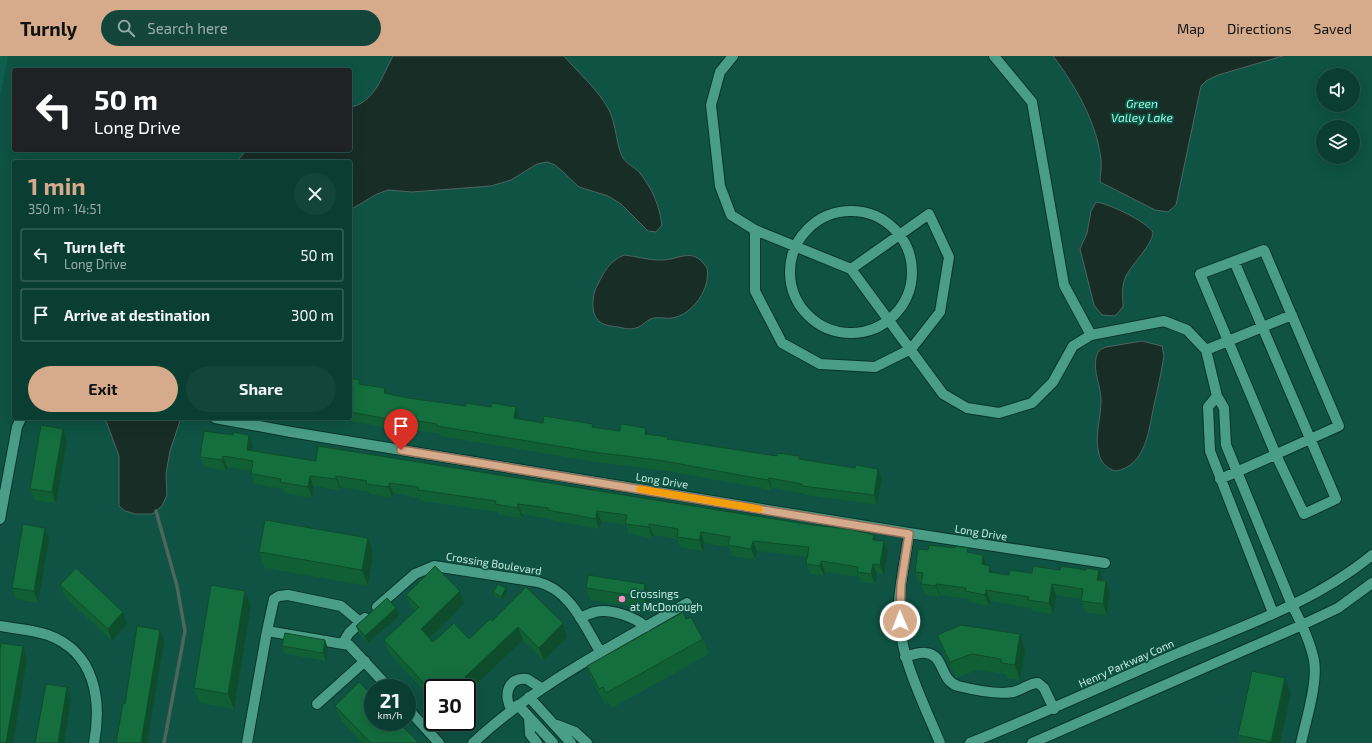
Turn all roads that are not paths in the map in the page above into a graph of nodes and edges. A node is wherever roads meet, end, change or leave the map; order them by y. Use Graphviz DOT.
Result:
graph roads {
  1 [pos="733,56"];
  2 [pos="994,56"];
  3 [pos="755,230"];
  4 [pos="900,234"];
  5 [pos="797,246"];
  6 [pos="1234,261"];
  7 [pos="851,269"];
  8 [pos="1292,315"];
  9 [pos="890,319"];
  10 [pos="1261,327"];
  11 [pos="1091,335"];
  12 [pos="1229,341"];
  13 [pos="911,349"];
  14 [pos="1206,350"];
  15 [pos="1216,396"];
  16 [pos="20,420"];
  17 [pos="226,420"];
  18 [pos="1309,440"];
  19 [pos="1276,455"];
  20 [pos="1237,472"];
  21 [pos="1220,479"];
  22 [pos="0,518"];
  23 [pos="909,534"];
  24 [pos="1372,555"];
  25 [pos="1105,563"];
  26 [pos="1372,583"];
  27 [pos="687,603"];
  28 [pos="1292,605"];
  29 [pos="1273,613"];
  30 [pos="580,618"];
  31 [pos="360,622"];
  32 [pos="1302,625"];
  33 [pos="0,626"];
  34 [pos="646,627"];
  35 [pos="267,631"];
  36 [pos="343,643"];
  37 [pos="601,653"];
  38 [pos="905,657"];
  39 [pos="365,661"];
  40 [pos="381,679"];
  41 [pos="541,688"];
  42 [pos="529,697"];
  43 [pos="317,704"];
  44 [pos="515,708"];
  45 [pos="1054,709"];
  46 [pos="529,717"];
  47 [pos="416,718"];
  48 [pos="554,724"];
  49 [pos="562,733"];
  50 [pos="94,743"];
  51 [pos="247,743"];
  52 [pos="439,743"];
  53 [pos="473,743"];
  54 [pos="537,743"];
  55 [pos="552,743"];
  56 [pos="570,743"];
  57 [pos="587,743"];
  58 [pos="940,743"];
  59 [pos="970,743"];
  60 [pos="1032,743"];
  61 [pos="1300,743"];
  1 -- 3 [label="street"];
  2 -- 11 [label="street"];
  3 -- 5 [label="street"];
  3 -- 13 [label="street"];
  4 -- 5 [label="street"];
  4 -- 7 [label="street"];
  4 -- 9 [label="street"];
  4 -- 13 [label="street"];
  5 -- 7 [label="street"];
  5 -- 9 [label="street"];
  6 -- 8 [label="street"];
  6 -- 10 [label="street"];
  6 -- 12 [label="street"];
  7 -- 9 [label="street"];
  8 -- 10 [label="street"];
  8 -- 18 [label="street"];
  9 -- 13 [label="street"];
  10 -- 12 [label="street"];
  10 -- 18 [label="street"];
  11 -- 13 [label="street"];
  11 -- 14 [label="street"];
  12 -- 14 [label="street"];
  12 -- 19 [label="street"];
  14 -- 15 [label="street"];
  15 -- 20 [label="street"];
  15 -- 21 [label="street"];
  16 -- 22 [label="street"];
  17 -- 23 [label="street, Long Drive"];
  18 -- 19 [label="street"];
  18 -- 19 [label="street"];
  19 -- 20 [label="street"];
  20 -- 21 [label="street"];
  20 -- 28 [label="street"];
  21 -- 29 [label="street"];
  23 -- 25 [label="street, Long Drive"];
  23 -- 38 [label="street"];
  24 -- 28 [label="street, Henry Parkway Conn"];
  26 -- 32 [label="street"];
  27 -- 34 [label="street"];
  28 -- 29 [label="street, Henry Parkway Conn"];
  28 -- 32 [label="street"];
  29 -- 45 [label="street, Henry Parkway Conn"];
  30 -- 31 [label="street, Crossing Boulevard"];
  30 -- 34 [label="street"];
  30 -- 37 [label="street, Crossing Boulevard"];
  31 -- 35 [label="street"];
  31 -- 36 [label="street, Crossing Boulevard"];
  32 -- 60 [label="street"];
  32 -- 61 [label="street"];
  33 -- 50 [label="street"];
  34 -- 37 [label="street"];
  35 -- 36 [label="street"];
  35 -- 51 [label="street"];
  36 -- 39 [label="street"];
  37 -- 41 [label="street"];
  38 -- 45 [label="street"];
  38 -- 58 [label="street"];
  39 -- 40 [label="street"];
  39 -- 43 [label="street"];
  41 -- 42 [label="street"];
  41 -- 44 [label="street"];
  42 -- 44 [label="street"];
  42 -- 48 [label="street"];
  44 -- 46 [label="street"];
  44 -- 53 [label="street"];
  45 -- 59 [label="street, Henry Parkway Conn"];
  46 -- 54 [label="street"];
  46 -- 55 [label="street"];
  47 -- 52 [label="street"];
  48 -- 49 [label="street"];
  48 -- 57 [label="street"];
  49 -- 55 [label="street"];
  49 -- 56 [label="street"];
}
